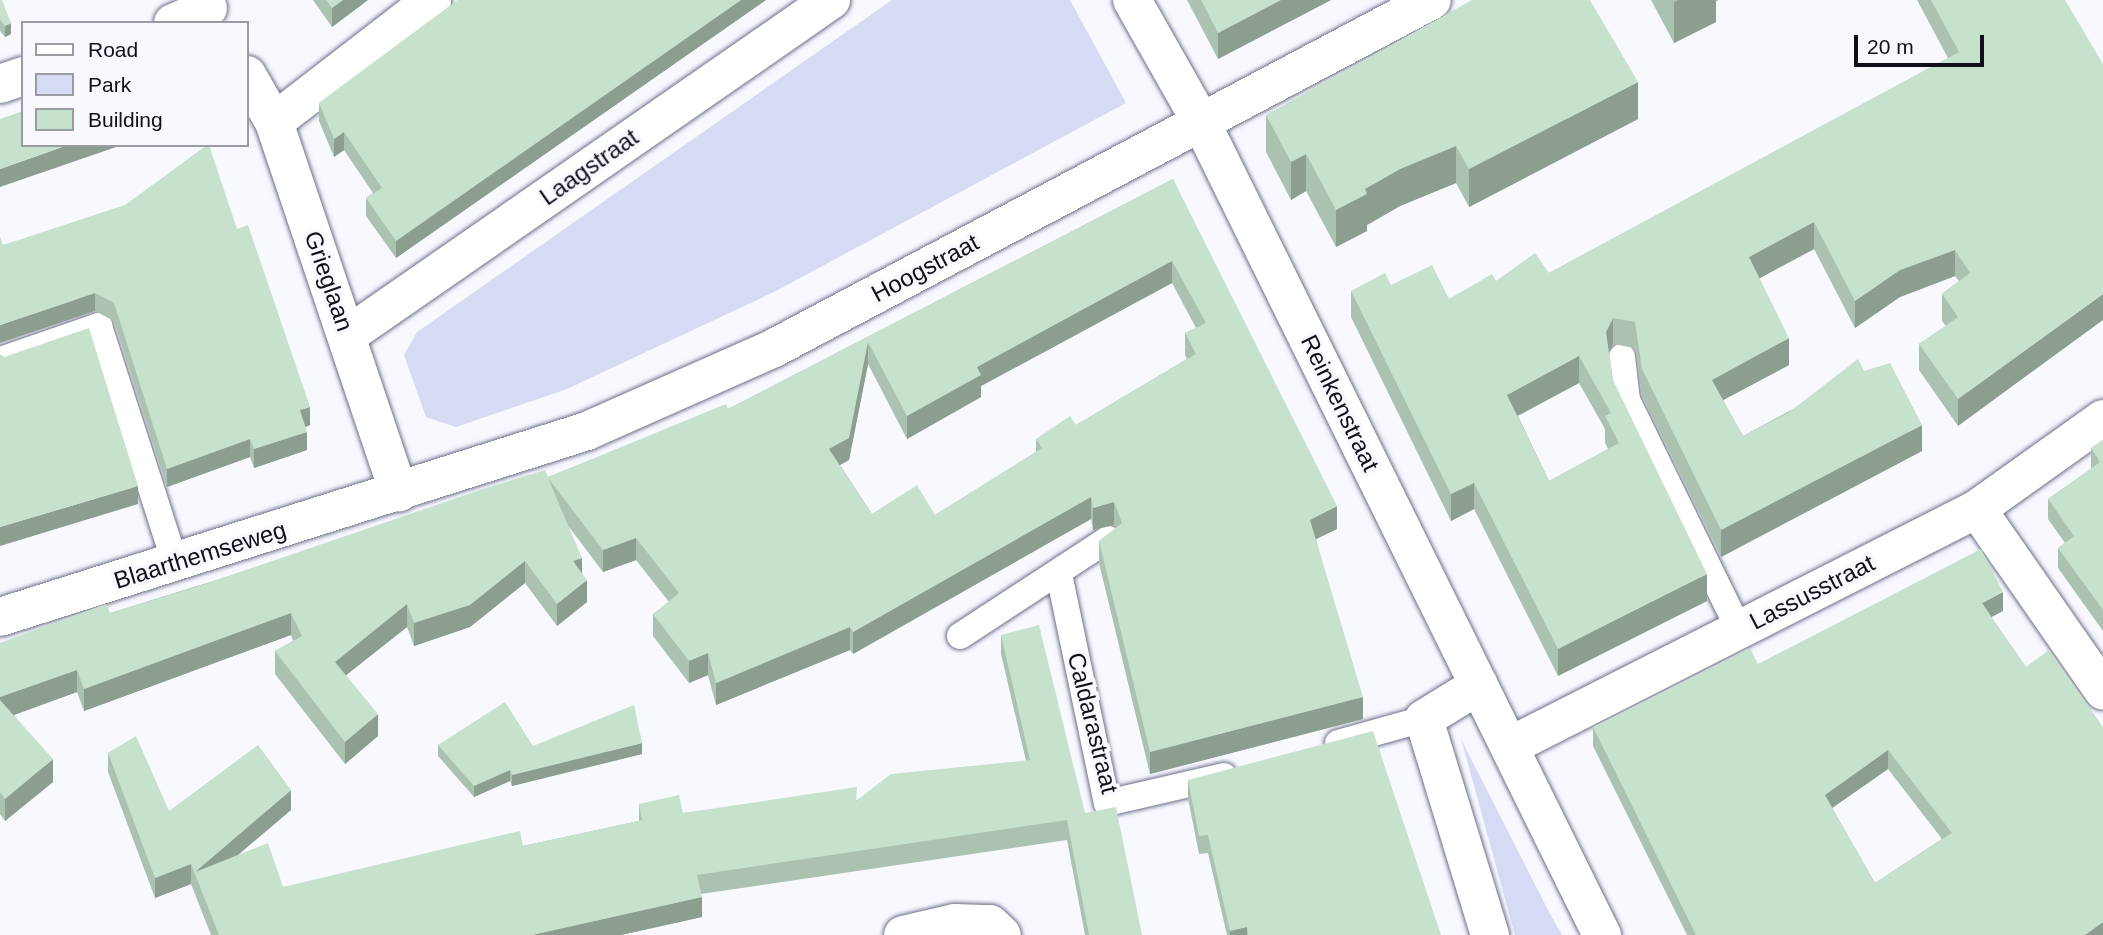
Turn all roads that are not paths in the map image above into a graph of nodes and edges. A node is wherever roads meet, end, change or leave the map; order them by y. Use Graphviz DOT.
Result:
graph roads {
  1 [pos="432,0"];
  2 [pos="831,0"];
  3 [pos="1132,0"];
  4 [pos="1432,0"];
  5 [pos="209,10"];
  6 [pos="179,21"];
  7 [pos="21,77"];
  8 [pos="248,77"];
  9 [pos="0,84"];
  10 [pos="274,122"];
  11 [pos="1201,122"];
  12 [pos="348,335"];
  13 [pos="1622,357"];
  14 [pos="0,360"];
  15 [pos="2103,419"];
  16 [pos="399,493"];
  17 [pos="1978,509"];
  18 [pos="1108,539"];
  19 [pos="175,563"];
  20 [pos="1059,574"];
  21 [pos="0,617"];
  22 [pos="1739,630"];
  23 [pos="960,636"];
  24 [pos="1479,685"];
  25 [pos="2103,690"];
  26 [pos="1424,719"];
  27 [pos="1510,747"];
  28 [pos="1309,752"];
  29 [pos="1246,769"];
  30 [pos="903,935"];
  31 [pos="1002,935"];
  32 [pos="1490,935"];
  33 [pos="1602,935"];
  1 -- 10 [label="street"];
  2 -- 12 [label="street, Laagstraat"];
  3 -- 11 [label="street, Reinkenstraat"];
  4 -- 11 [label="street, Hoogstraat"];
  5 -- 6 [label="street"];
  7 -- 9 [label="street"];
  8 -- 10 [label="street, Grieglaan"];
  10 -- 12 [label="street, Grieglaan"];
  11 -- 16 [label="street, Hoogstraat"];
  11 -- 24 [label="street, Reinkenstraat"];
  12 -- 16 [label="street, Grieglaan"];
  13 -- 22 [label="lane"];
  14 -- 19 [label="lane"];
  15 -- 17 [label="street, Lassusstraat"];
  16 -- 19 [label="street, Blaarthemseweg"];
  17 -- 22 [label="street, Lassusstraat"];
  17 -- 25 [label="street"];
  18 -- 20 [label="lane"];
  19 -- 21 [label="street, Blaarthemseweg"];
  20 -- 23 [label="lane"];
  20 -- 29 [label="lane, Caldarastraat"];
  22 -- 27 [label="street, Lassusstraat"];
  24 -- 26 [label="street"];
  24 -- 27 [label="street, Reinkenstraat"];
  26 -- 28 [label="lane"];
  26 -- 32 [label="street"];
  27 -- 33 [label="street, Reinkenstraat"];
  30 -- 31 [label="street"];
}
